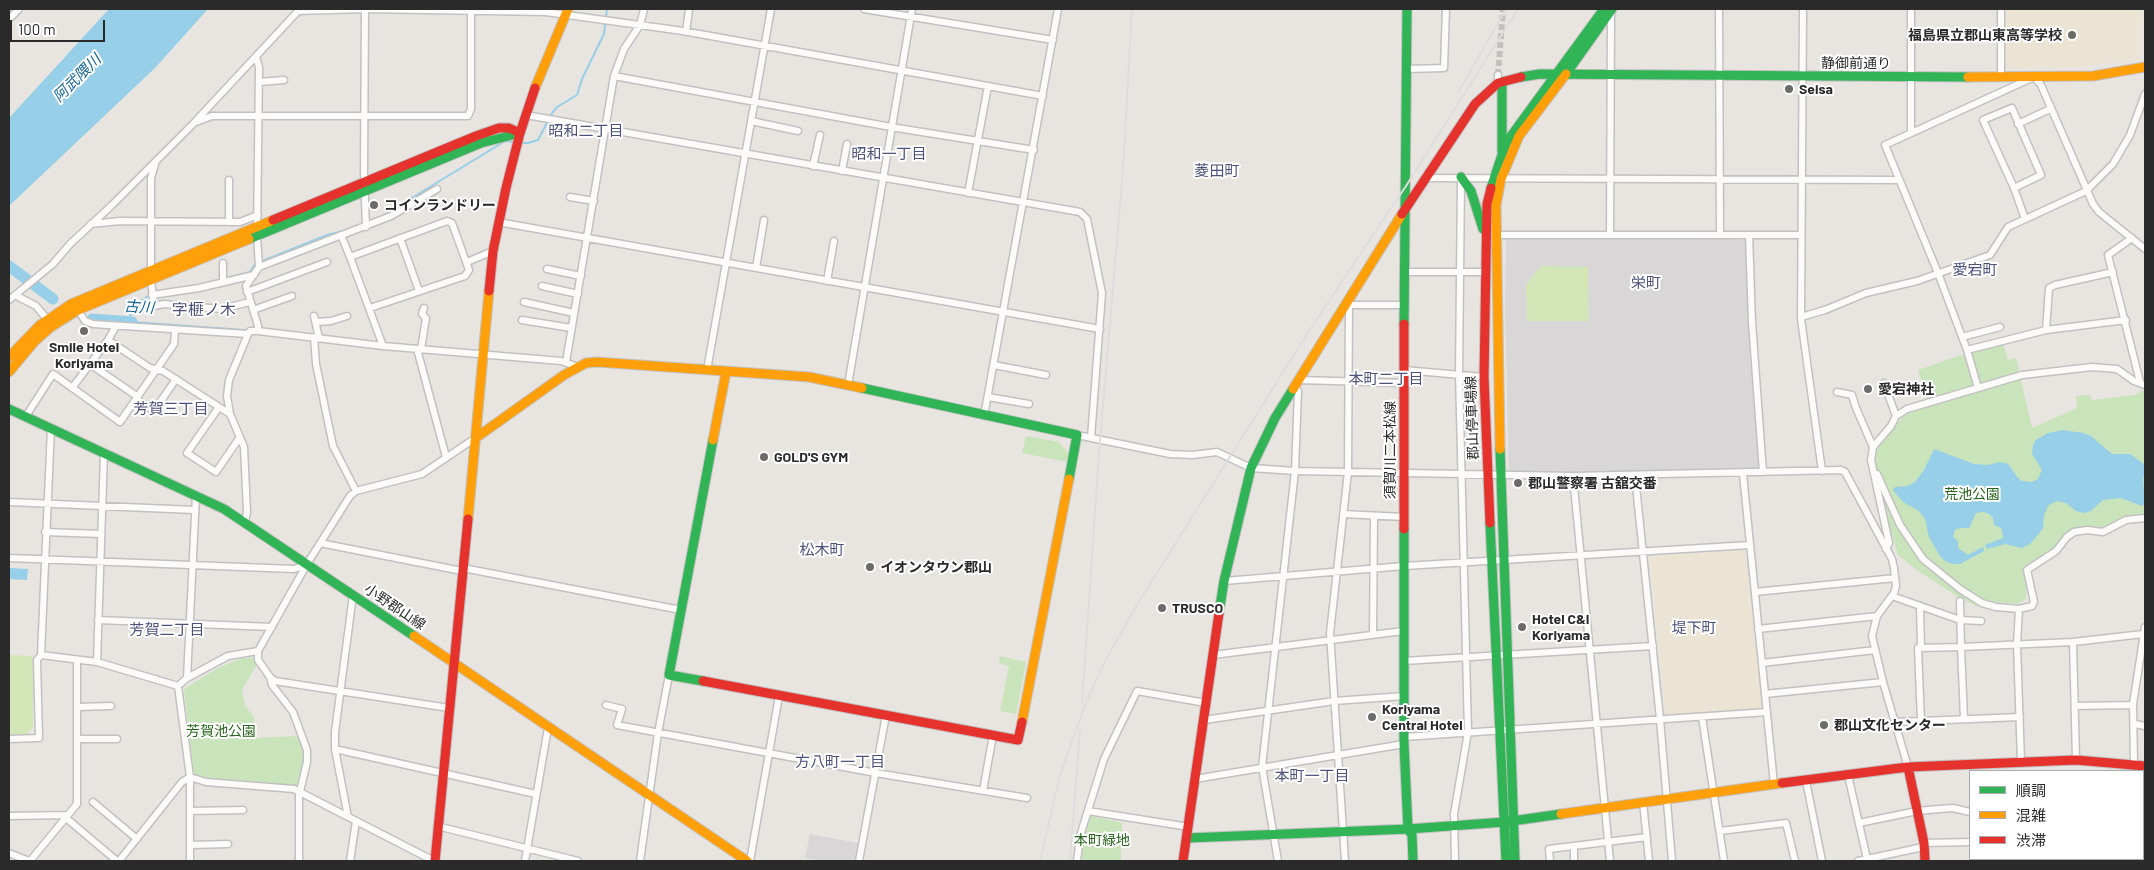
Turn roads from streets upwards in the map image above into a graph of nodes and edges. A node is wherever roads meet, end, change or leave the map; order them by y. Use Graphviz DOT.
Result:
graph roads {
  1 [pos="19,9"];
  2 [pos="365,9"];
  3 [pos="397,9"];
  4 [pos="471,9"];
  5 [pos="644,9"];
  6 [pos="689,9"];
  7 [pos="770,9"];
  8 [pos="864,9"];
  9 [pos="912,9"];
  10 [pos="1058,9"];
  11 [pos="1407,9"];
  12 [pos="1446,9"];
  13 [pos="1609,9"];
  14 [pos="1719,9"];
  15 [pos="1803,9"];
  16 [pos="1911,9"];
  17 [pos="2001,9"];
  18 [pos="299,10"];
  19 [pos="567,12"];
  20 [pos="911,17"];
  21 [pos="9,19"];
  22 [pos="640,25"];
  23 [pos="686,32"];
  24 [pos="1053,40"];
  25 [pos="765,46"];
  26 [pos="256,57"];
  27 [pos="2145,67"];
  28 [pos="1406,68"];
  29 [pos="902,71"];
  30 [pos="1555,74"];
  31 [pos="1566,74"];
  32 [pos="614,76"];
  33 [pos="1610,76"];
  34 [pos="1720,76"];
  35 [pos="1803,77"];
  36 [pos="1911,77"];
  37 [pos="2001,77"];
  38 [pos="2034,77"];
  39 [pos="284,80"];
  40 [pos="1499,80"];
  41 [pos="259,82"];
  42 [pos="988,86"];
  43 [pos="2145,94"];
  44 [pos="1043,96"];
  45 [pos="754,101"];
  46 [pos="2050,109"];
  47 [pos="258,115"];
  48 [pos="526,115"];
  49 [pos="364,117"];
  50 [pos="751,121"];
  51 [pos="2018,124"];
  52 [pos="192,125"];
  53 [pos="891,127"];
  54 [pos="606,129"];
  55 [pos="798,131"];
  56 [pos="1912,132"];
  57 [pos="520,133"];
  58 [pos="820,134"];
  59 [pos="979,141"];
  60 [pos="847,144"];
  61 [pos="1034,150"];
  62 [pos="1502,152"];
  63 [pos="746,153"];
  64 [pos="156,161"];
  65 [pos="813,166"];
  66 [pos="842,171"];
  67 [pos="1461,177"];
  68 [pos="883,178"];
  69 [pos="1426,178"];
  70 [pos="1497,178"];
  71 [pos="1609,179"];
  72 [pos="1720,179"];
  73 [pos="229,180"];
  74 [pos="1802,180"];
  75 [pos="1899,180"];
  76 [pos="364,187"];
  77 [pos="2014,188"];
  78 [pos="436,189"];
  79 [pos="2086,191"];
  80 [pos="968,194"];
  81 [pos="570,197"];
  82 [pos="594,202"];
  83 [pos="1024,204"];
  84 [pos="1406,209"];
  85 [pos="258,215"];
  86 [pos="2025,219"];
  87 [pos="764,220"];
  88 [pos="151,222"];
  89 [pos="229,222"];
  90 [pos="498,222"];
  91 [pos="91,224"];
  92 [pos="366,227"];
  93 [pos="257,232"];
  94 [pos="1485,234"];
  95 [pos="341,235"];
  96 [pos="1497,235"];
  97 [pos="1610,235"];
  98 [pos="1720,235"];
  99 [pos="1749,235"];
  100 [pos="1801,235"];
  101 [pos="588,237"];
  102 [pos="400,238"];
  103 [pos="2132,238"];
  104 [pos="834,241"];
  105 [pos="2145,249"];
  106 [pos="494,252"];
  107 [pos="350,257"];
  108 [pos="222,262"];
  109 [pos="327,262"];
  110 [pos="467,262"];
  111 [pos="726,263"];
  112 [pos="259,267"];
  113 [pos="756,268"];
  114 [pos="548,270"];
  115 [pos="1406,272"];
  116 [pos="1461,272"];
  117 [pos="1484,272"];
  118 [pos="2113,272"];
  119 [pos="1938,273"];
  120 [pos="151,275"];
  121 [pos="254,275"];
  122 [pos="581,276"];
  123 [pos="828,281"];
  124 [pos="223,282"];
  125 [pos="542,286"];
  126 [pos="865,287"];
  127 [pos="419,291"];
  128 [pos="248,292"];
  129 [pos="578,294"];
  130 [pos="15,295"];
  131 [pos="152,295"];
  132 [pos="292,296"];
  133 [pos="9,300"];
  134 [pos="250,302"];
  135 [pos="524,302"];
  136 [pos="1349,302"];
  137 [pos="1405,305"];
  138 [pos="370,308"];
  139 [pos="424,308"];
  140 [pos="78,310"];
  141 [pos="253,310"];
  142 [pos="1004,312"];
  143 [pos="574,313"];
  144 [pos="347,316"];
  145 [pos="1801,316"];
  146 [pos="47,319"];
  147 [pos="522,320"];
  148 [pos="2126,320"];
  149 [pos="116,326"];
  150 [pos="2000,327"];
  151 [pos="571,328"];
  152 [pos="1100,329"];
  153 [pos="175,330"];
  154 [pos="258,330"];
  155 [pos="2046,330"];
  156 [pos="248,334"];
  157 [pos="1962,337"];
  158 [pos="317,338"];
  159 [pos="108,340"];
  160 [pos="384,346"];
  161 [pos="419,349"];
  162 [pos="1967,350"];
  163 [pos="482,355"];
  164 [pos="9,356"];
  165 [pos="566,362"];
  166 [pos="90,364"];
  167 [pos="994,365"];
  168 [pos="578,367"];
  169 [pos="156,370"];
  170 [pos="707,370"];
  171 [pos="1404,370"];
  172 [pos="9,372"];
  173 [pos="726,372"];
  174 [pos="1460,374"];
  175 [pos="1046,375"];
  176 [pos="1484,377"];
  177 [pos="176,380"];
  178 [pos="1349,382"];
  179 [pos="1297,383"];
  180 [pos="1404,383"];
  181 [pos="1884,383"];
  182 [pos="2143,383"];
  183 [pos="848,385"];
  184 [pos="72,388"];
  185 [pos="1978,388"];
  186 [pos="1837,392"];
  187 [pos="988,397"];
  188 [pos="137,398"];
  189 [pos="1029,404"];
  190 [pos="219,407"];
  191 [pos="9,409"];
  192 [pos="230,414"];
  193 [pos="26,416"];
  194 [pos="984,416"];
  195 [pos="1896,416"];
  196 [pos="51,428"];
  197 [pos="477,436"];
  198 [pos="1077,436"];
  199 [pos="240,437"];
  200 [pos="1091,438"];
  201 [pos="1873,447"];
  202 [pos="104,454"];
  203 [pos="446,457"];
  204 [pos="1872,467"];
  205 [pos="1250,468"];
  206 [pos="1822,470"];
  207 [pos="1295,471"];
  208 [pos="1348,472"];
  209 [pos="1404,472"];
  210 [pos="1764,472"];
  211 [pos="1463,474"];
  212 [pos="1500,474"];
  213 [pos="1743,474"];
  214 [pos="1488,475"];
  215 [pos="1573,476"];
  216 [pos="1635,476"];
  217 [pos="356,491"];
  218 [pos="196,496"];
  219 [pos="9,502"];
  220 [pos="47,504"];
  221 [pos="103,506"];
  222 [pos="194,510"];
  223 [pos="1343,514"];
  224 [pos="1374,516"];
  225 [pos="1404,517"];
  226 [pos="2145,518"];
  227 [pos="245,522"];
  228 [pos="46,532"];
  229 [pos="102,534"];
  230 [pos="320,543"];
  231 [pos="1750,545"];
  232 [pos="1886,549"];
  233 [pos="1644,552"];
  234 [pos="1580,555"];
  235 [pos="9,558"];
  236 [pos="44,560"];
  237 [pos="1504,560"];
  238 [pos="100,561"];
  239 [pos="1492,561"];
  240 [pos="1464,563"];
  241 [pos="307,564"];
  242 [pos="192,566"];
  243 [pos="1404,566"];
  244 [pos="1373,568"];
  245 [pos="462,569"];
  246 [pos="1336,571"];
  247 [pos="1283,576"];
  248 [pos="1895,578"];
  249 [pos="1224,581"];
  250 [pos="1755,592"];
  251 [pos="353,595"];
  252 [pos="1892,596"];
  253 [pos="1960,601"];
  254 [pos="1920,607"];
  255 [pos="2018,609"];
  256 [pos="681,610"];
  257 [pos="1877,616"];
  258 [pos="98,620"];
  259 [pos="1960,620"];
  260 [pos="1981,621"];
  261 [pos="189,624"];
  262 [pos="272,627"];
  263 [pos="2145,627"];
  264 [pos="1758,629"];
  265 [pos="1403,632"];
  266 [pos="2143,634"];
  267 [pos="1372,635"];
  268 [pos="1330,640"];
  269 [pos="2073,642"];
  270 [pos="2017,644"];
  271 [pos="1653,646"];
  272 [pos="1274,647"];
  273 [pos="1961,647"];
  274 [pos="1921,648"];
  275 [pos="1590,650"];
  276 [pos="1875,650"];
  277 [pos="258,651"];
  278 [pos="41,655"];
  279 [pos="1213,655"];
  280 [pos="1507,655"];
  281 [pos="1495,656"];
  282 [pos="1466,658"];
  283 [pos="76,660"];
  284 [pos="1404,661"];
  285 [pos="97,662"];
  286 [pos="453,662"];
  287 [pos="1762,663"];
  288 [pos="669,675"];
  289 [pos="187,678"];
  290 [pos="270,678"];
  291 [pos="1883,682"];
  292 [pos="178,686"];
  293 [pos="340,692"];
  294 [pos="1765,694"];
  295 [pos="779,696"];
  296 [pos="1404,696"];
  297 [pos="1334,701"];
  298 [pos="1206,703"];
  299 [pos="606,705"];
  300 [pos="77,706"];
  301 [pos="111,706"];
  302 [pos="2075,706"];
  303 [pos="2133,706"];
  304 [pos="449,708"];
  305 [pos="1268,712"];
  306 [pos="1767,712"];
  307 [pos="886,716"];
  308 [pos="1702,717"];
  309 [pos="2020,717"];
  310 [pos="1660,719"];
  311 [pos="1964,719"];
  312 [pos="1204,720"];
  313 [pos="1921,721"];
  314 [pos="1896,722"];
  315 [pos="1597,724"];
  316 [pos="2135,724"];
  317 [pos="2145,726"];
  318 [pos="548,728"];
  319 [pos="1499,730"];
  320 [pos="1511,730"];
  321 [pos="1468,732"];
  322 [pos="658,733"];
  323 [pos="993,735"];
  324 [pos="9,739"];
  325 [pos="117,739"];
  326 [pos="77,740"];
  327 [pos="1404,741"];
  328 [pos="335,749"];
  329 [pos="769,753"];
  330 [pos="1338,754"];
  331 [pos="2076,760"];
  332 [pos="2021,761"];
  333 [pos="2134,764"];
  334 [pos="2145,766"];
  335 [pos="1908,767"];
  336 [pos="1991,767"];
  337 [pos="1262,768"];
  338 [pos="442,772"];
  339 [pos="876,773"];
  340 [pos="1848,775"];
  341 [pos="190,778"];
  342 [pos="1195,779"];
  343 [pos="1806,781"];
  344 [pos="1774,784"];
  345 [pos="982,791"];
  346 [pos="300,792"];
  347 [pos="1714,792"];
  348 [pos="536,794"];
  349 [pos="648,795"];
  350 [pos="1027,798"];
  351 [pos="1667,799"];
  352 [pos="93,802"];
  353 [pos="1643,802"];
  354 [pos="1605,807"];
  355 [pos="243,810"];
  356 [pos="190,811"];
  357 [pos="1088,811"];
  358 [pos="1918,811"];
  359 [pos="1969,812"];
  360 [pos="9,816"];
  361 [pos="66,817"];
  362 [pos="348,817"];
  363 [pos="356,821"];
  364 [pos="1509,822"];
  365 [pos="1859,823"];
  366 [pos="437,826"];
  367 [pos="1454,826"];
  368 [pos="1189,827"];
  369 [pos="1408,829"];
  370 [pos="1343,831"];
  371 [pos="1720,831"];
  372 [pos="1274,835"];
  373 [pos="1647,837"];
  374 [pos="1187,838"];
  375 [pos="137,839"];
  376 [pos="1608,841"];
  377 [pos="1969,842"];
  378 [pos="228,844"];
  379 [pos="190,845"];
  380 [pos="1924,845"];
  381 [pos="1574,846"];
  382 [pos="527,848"];
  383 [pos="9,854"];
  384 [pos="1867,860"];
  385 [pos="30,861"];
  386 [pos="118,861"];
  387 [pos="190,861"];
  388 [pos="299,861"];
  389 [pos="350,861"];
  390 [pos="434,861"];
  391 [pos="524,861"];
  392 [pos="578,861"];
  393 [pos="640,861"];
  394 [pos="748,861"];
  395 [pos="859,861"];
  396 [pos="1077,861"];
  397 [pos="1183,861"];
  398 [pos="1278,861"];
  399 [pos="1344,861"];
  400 [pos="1413,861"];
  401 [pos="1455,861"];
  402 [pos="1506,861"];
  403 [pos="1516,861"];
  404 [pos="1550,861"];
  405 [pos="1574,861"];
  406 [pos="1610,861"];
  407 [pos="1649,861"];
  408 [pos="1672,861"];
  409 [pos="1724,861"];
  410 [pos="1795,861"];
  411 [pos="1822,861"];
  412 [pos="1858,861"];
  413 [pos="1925,861"];
  1 -- 21 [label="street"];
  2 -- 3 [label="street"];
  2 -- 18 [label="street"];
  2 -- 49 [label="street"];
  3 -- 4 [label="street"];
  4 -- 19 [label="street"];
  4 -- 49 [label="street"];
  5 -- 22 [label="street"];
  6 -- 23 [label="street"];
  7 -- 25 [label="street"];
  8 -- 20 [label="street"];
  9 -- 20 [label="street"];
  10 -- 24 [label="street"];
  11 -- 28 [label="street, 須賀川二本松線"];
  12 -- 28 [label="street"];
  13 -- 30 [label="street, 郡山停車場線"];
  13 -- 31 [label="street, 郡山停車場線"];
  13 -- 33 [label="street"];
  14 -- 34 [label="street"];
  15 -- 35 [label="street"];
  16 -- 36 [label="street"];
  17 -- 37 [label="street"];
  18 -- 26 [label="street"];
  19 -- 22 [label="street"];
  19 -- 48 [label="street"];
  20 -- 24 [label="street"];
  20 -- 29 [label="street"];
  22 -- 23 [label="street"];
  22 -- 32 [label="street"];
  23 -- 25 [label="street"];
  24 -- 44 [label="street"];
  25 -- 29 [label="street"];
  25 -- 45 [label="street"];
  26 -- 41 [label="street"];
  26 -- 52 [label="street"];
  27 -- 38 [label="street, 静御前通り"];
  28 -- 84 [label="street, 須賀川二本松線"];
  29 -- 42 [label="street"];
  29 -- 53 [label="street"];
  30 -- 31 [label="street, 静御前通り"];
  30 -- 40 [label="street, 静御前通り"];
  30 -- 62 [label="street, 郡山停車場線"];
  31 -- 33 [label="street, 静御前通り"];
  31 -- 70 [label="street, 郡山停車場線"];
  32 -- 45 [label="street"];
  32 -- 54 [label="street"];
  33 -- 34 [label="street, 静御前通り"];
  33 -- 71 [label="street"];
  34 -- 35 [label="street, 静御前通り"];
  34 -- 72 [label="street"];
  35 -- 36 [label="street, 静御前通り"];
  35 -- 74 [label="street"];
  36 -- 37 [label="street, 静御前通り"];
  36 -- 56 [label="street"];
  37 -- 38 [label="street, 静御前通り"];
  38 -- 46 [label="street"];
  38 -- 56 [label="street"];
  39 -- 41 [label="street"];
  40 -- 62 [label="street"];
  40 -- 69 [label="street"];
  41 -- 47 [label="street"];
  42 -- 44 [label="street"];
  42 -- 59 [label="street"];
  43 -- 79 [label="street"];
  44 -- 61 [label="street"];
  45 -- 50 [label="street"];
  45 -- 53 [label="street"];
  46 -- 51 [label="street"];
  46 -- 79 [label="street"];
  47 -- 49 [label="street"];
  47 -- 52 [label="street"];
  47 -- 85 [label="street"];
  48 -- 54 [label="street"];
  48 -- 57 [label="street"];
  49 -- 76 [label="street"];
  50 -- 55 [label="street"];
  50 -- 63 [label="street"];
  51 -- 77 [label="street"];
  51 -- 77 [label="street"];
  52 -- 64 [label="street"];
  53 -- 59 [label="street"];
  53 -- 68 [label="street"];
  54 -- 63 [label="street"];
  54 -- 82 [label="street"];
  56 -- 75 [label="street"];
  57 -- 76 [label="street"];
  57 -- 90 [label="street"];
  58 -- 65 [label="street"];
  59 -- 61 [label="street"];
  59 -- 80 [label="street"];
  60 -- 66 [label="street"];
  61 -- 83 [label="street"];
  62 -- 70 [label="street, 郡山停車場線"];
  63 -- 65 [label="street"];
  63 -- 111 [label="street"];
  64 -- 88 [label="street"];
  64 -- 91 [label="street"];
  65 -- 66 [label="street"];
  66 -- 68 [label="street"];
  67 -- 69 [label="street"];
  67 -- 70 [label="street"];
  67 -- 94 [label="street"];
  67 -- 116 [label="street"];
  68 -- 80 [label="street"];
  68 -- 126 [label="street"];
  69 -- 84 [label="street"];
  70 -- 71 [label="street"];
  70 -- 94 [label="street, 郡山停車場線"];
  70 -- 96 [label="street, 郡山停車場線"];
  71 -- 72 [label="street"];
  71 -- 97 [label="street"];
  72 -- 74 [label="street"];
  72 -- 98 [label="street"];
  73 -- 89 [label="street"];
  74 -- 75 [label="street"];
  74 -- 100 [label="street"];
  75 -- 119 [label="street"];
  76 -- 92 [label="street"];
  76 -- 93 [label="street"];
  77 -- 86 [label="street"];
  78 -- 92 [label="street"];
  79 -- 86 [label="street"];
  79 -- 103 [label="street"];
  80 -- 83 [label="street"];
  81 -- 82 [label="street"];
  82 -- 101 [label="street"];
  83 -- 142 [label="street"];
  83 -- 152 [label="street"];
  84 -- 115 [label="street, 須賀川二本松線"];
  84 -- 136 [label="street"];
  85 -- 89 [label="street"];
  85 -- 93 [label="street"];
  86 -- 119 [label="street"];
  87 -- 113 [label="street"];
  88 -- 89 [label="street"];
  88 -- 91 [label="street"];
  88 -- 120 [label="street"];
  90 -- 101 [label="street"];
  90 -- 106 [label="street"];
  91 -- 130 [label="street"];
  92 -- 95 [label="street"];
  93 -- 112 [label="street"];
  93 -- 120 [label="street"];
  94 -- 96 [label="street"];
  94 -- 117 [label="street, 郡山停車場線"];
  95 -- 107 [label="street"];
  95 -- 112 [label="street"];
  96 -- 97 [label="street"];
  96 -- 212 [label="street, 郡山停車場線"];
  97 -- 98 [label="street"];
  98 -- 99 [label="street"];
  99 -- 100 [label="street"];
  99 -- 210 [label="street"];
  100 -- 145 [label="street"];
  101 -- 111 [label="street"];
  101 -- 122 [label="street"];
  102 -- 107 [label="street"];
  102 -- 110 [label="street"];
  102 -- 127 [label="street"];
  103 -- 105 [label="street"];
  103 -- 118 [label="street"];
  104 -- 123 [label="street"];
  106 -- 110 [label="street"];
  106 -- 163 [label="street"];
  107 -- 138 [label="street"];
  108 -- 124 [label="street"];
  109 -- 128 [label="street"];
  110 -- 127 [label="street"];
  111 -- 113 [label="street"];
  111 -- 170 [label="street"];
  112 -- 121 [label="street"];
  113 -- 123 [label="street"];
  114 -- 122 [label="street"];
  115 -- 116 [label="street"];
  115 -- 137 [label="street, 須賀川二本松線"];
  116 -- 117 [label="street"];
  116 -- 174 [label="street"];
  117 -- 176 [label="street, 郡山停車場線"];
  118 -- 148 [label="street"];
  118 -- 155 [label="street"];
  119 -- 145 [label="street"];
  119 -- 157 [label="street"];
  120 -- 131 [label="street"];
  120 -- 140 [label="street"];
  120 -- 146 [label="street"];
  121 -- 124 [label="street"];
  121 -- 128 [label="street"];
  122 -- 129 [label="street"];
  123 -- 126 [label="street"];
  124 -- 131 [label="street"];
  125 -- 129 [label="street"];
  126 -- 142 [label="street"];
  126 -- 183 [label="street"];
  127 -- 138 [label="street"];
  128 -- 134 [label="street"];
  129 -- 143 [label="street"];
  130 -- 133 [label="street"];
  130 -- 146 [label="street"];
  131 -- 134 [label="street"];
  132 -- 141 [label="street"];
  134 -- 141 [label="street"];
  135 -- 143 [label="street"];
  136 -- 137 [label="street"];
  136 -- 178 [label="street"];
  136 -- 179 [label="street"];
  137 -- 171 [label="street, 須賀川二本松線"];
  138 -- 160 [label="street"];
  139 -- 161 [label="street"];
  140 -- 149 [label="street"];
  140 -- 172 [label="street"];
  141 -- 154 [label="street"];
  142 -- 152 [label="street"];
  142 -- 167 [label="street"];
  143 -- 151 [label="street"];
  144 -- 158 [label="street"];
  145 -- 206 [label="street"];
  146 -- 164 [label="street"];
  147 -- 151 [label="street"];
  148 -- 155 [label="street"];
  148 -- 182 [label="street"];
  149 -- 153 [label="street"];
  149 -- 159 [label="street"];
  150 -- 157 [label="street"];
  151 -- 165 [label="street"];
  152 -- 200 [label="street"];
  153 -- 156 [label="street"];
  153 -- 169 [label="street"];
  154 -- 156 [label="street"];
  154 -- 158 [label="street"];
  155 -- 162 [label="street"];
  156 -- 192 [label="street"];
  157 -- 162 [label="street"];
  158 -- 160 [label="street"];
  158 -- 217 [label="street"];
  159 -- 166 [label="street"];
  159 -- 169 [label="street"];
  160 -- 161 [label="street"];
  161 -- 163 [label="street"];
  161 -- 203 [label="street"];
  162 -- 185 [label="street"];
  163 -- 165 [label="street"];
  163 -- 197 [label="street"];
  165 -- 168 [label="street"];
  166 -- 184 [label="street"];
  166 -- 188 [label="street"];
  167 -- 175 [label="street"];
  167 -- 187 [label="street"];
  168 -- 170 [label="street"];
  168 -- 197 [label="street"];
  169 -- 177 [label="street"];
  169 -- 188 [label="street"];
  170 -- 173 [label="street"];
  171 -- 174 [label="street"];
  171 -- 180 [label="street, 須賀川二本松線"];
  173 -- 183 [label="street"];
  173 -- 256 [label="street"];
  174 -- 176 [label="street"];
  174 -- 211 [label="street"];
  176 -- 214 [label="street, 郡山停車場線"];
  177 -- 188 [label="street"];
  177 -- 190 [label="street"];
  178 -- 179 [label="street"];
  178 -- 180 [label="street"];
  178 -- 208 [label="street"];
  179 -- 205 [label="street"];
  179 -- 207 [label="street"];
  180 -- 209 [label="street, 須賀川二本松線"];
  181 -- 195 [label="street"];
  182 -- 185 [label="street"];
  183 -- 194 [label="street"];
  184 -- 188 [label="street"];
  184 -- 193 [label="street"];
  185 -- 195 [label="street"];
  186 -- 201 [label="street"];
  187 -- 189 [label="street"];
  187 -- 194 [label="street"];
  190 -- 192 [label="street"];
  190 -- 199 [label="street"];
  191 -- 193 [label="street, 小野郡山線"];
  192 -- 199 [label="street"];
  193 -- 196 [label="street, 小野郡山線"];
  194 -- 198 [label="street"];
  195 -- 201 [label="street"];
  196 -- 202 [label="street, 小野郡山線"];
  196 -- 220 [label="street"];
  197 -- 203 [label="street"];
  197 -- 245 [label="street"];
  198 -- 200 [label="street"];
  198 -- 323 [label="street"];
  199 -- 227 [label="street"];
  200 -- 205 [label="street"];
  201 -- 204 [label="street"];
  202 -- 218 [label="street, 小野郡山線"];
  202 -- 221 [label="street"];
  203 -- 217 [label="street"];
  204 -- 232 [label="street"];
  204 -- 255 [label="street"];
  205 -- 207 [label="street"];
  205 -- 249 [label="street"];
  206 -- 210 [label="street"];
  206 -- 232 [label="street"];
  207 -- 208 [label="street"];
  207 -- 247 [label="street"];
  208 -- 209 [label="street"];
  208 -- 223 [label="street"];
  209 -- 211 [label="street"];
  209 -- 225 [label="street, 須賀川二本松線"];
  210 -- 213 [label="street"];
  211 -- 214 [label="street"];
  211 -- 240 [label="street"];
  212 -- 214 [label="street"];
  212 -- 215 [label="street"];
  212 -- 237 [label="street, 郡山停車場線"];
  213 -- 216 [label="street"];
  213 -- 231 [label="street"];
  214 -- 239 [label="street, 郡山停車場線"];
  215 -- 216 [label="street"];
  215 -- 234 [label="street"];
  216 -- 233 [label="street"];
  217 -- 230 [label="street"];
  218 -- 222 [label="street"];
  218 -- 227 [label="street, 小野郡山線"];
  219 -- 220 [label="street"];
  220 -- 221 [label="street"];
  220 -- 228 [label="street"];
  221 -- 222 [label="street"];
  221 -- 229 [label="street"];
  222 -- 242 [label="street"];
  223 -- 224 [label="street"];
  223 -- 246 [label="street"];
  224 -- 225 [label="street"];
  224 -- 244 [label="street"];
  225 -- 243 [label="street, 須賀川二本松線"];
  226 -- 255 [label="street"];
  227 -- 241 [label="street, 小野郡山線"];
  228 -- 229 [label="street"];
  228 -- 236 [label="street"];
  229 -- 238 [label="street"];
  230 -- 241 [label="street"];
  230 -- 245 [label="street"];
  231 -- 233 [label="street"];
  231 -- 250 [label="street"];
  232 -- 248 [label="street"];
  233 -- 234 [label="street"];
  233 -- 271 [label="street"];
  234 -- 237 [label="street"];
  234 -- 275 [label="street"];
  235 -- 236 [label="street"];
  236 -- 238 [label="street"];
  236 -- 278 [label="street"];
  237 -- 239 [label="street"];
  237 -- 280 [label="street, 郡山停車場線"];
  238 -- 242 [label="street"];
  238 -- 258 [label="street"];
  239 -- 240 [label="street"];
  239 -- 281 [label="street, 郡山停車場線"];
  240 -- 243 [label="street"];
  240 -- 282 [label="street"];
  241 -- 242 [label="street"];
  241 -- 251 [label="street, 小野郡山線"];
  241 -- 262 [label="street"];
  242 -- 261 [label="street"];
  243 -- 244 [label="street"];
  243 -- 265 [label="street, 須賀川二本松線"];
  244 -- 246 [label="street"];
  244 -- 267 [label="street"];
  245 -- 256 [label="street"];
  245 -- 286 [label="street"];
  246 -- 247 [label="street"];
  246 -- 268 [label="street"];
  247 -- 249 [label="street"];
  247 -- 272 [label="street"];
  248 -- 250 [label="street"];
  248 -- 252 [label="street"];
  249 -- 279 [label="street"];
  250 -- 264 [label="street"];
  251 -- 286 [label="street, 小野郡山線"];
  251 -- 293 [label="street"];
  252 -- 254 [label="street"];
  252 -- 257 [label="street"];
  253 -- 259 [label="street"];
  254 -- 259 [label="street"];
  254 -- 274 [label="street"];
  255 -- 270 [label="street"];
  256 -- 288 [label="street"];
  257 -- 264 [label="street"];
  257 -- 276 [label="street"];
  258 -- 261 [label="street"];
  258 -- 285 [label="street"];
  259 -- 260 [label="street"];
  259 -- 273 [label="street"];
  261 -- 262 [label="street"];
  261 -- 289 [label="street"];
  262 -- 277 [label="street"];
  263 -- 266 [label="street"];
  264 -- 287 [label="street"];
  265 -- 267 [label="street"];
  265 -- 284 [label="street, 須賀川二本松線"];
  266 -- 269 [label="street"];
  266 -- 303 [label="street"];
  267 -- 268 [label="street"];
  268 -- 272 [label="street"];
  268 -- 297 [label="street"];
  269 -- 270 [label="street"];
  269 -- 302 [label="street"];
  270 -- 273 [label="street"];
  270 -- 309 [label="street"];
  271 -- 275 [label="street"];
  271 -- 310 [label="street"];
  272 -- 279 [label="street"];
  272 -- 305 [label="street"];
  273 -- 274 [label="street"];
  273 -- 311 [label="street"];
  274 -- 313 [label="street"];
  275 -- 280 [label="street"];
  275 -- 315 [label="street"];
  276 -- 287 [label="street"];
  276 -- 291 [label="street"];
  277 -- 289 [label="street"];
  277 -- 290 [label="street"];
  278 -- 283 [label="street"];
  278 -- 324 [label="street"];
  279 -- 298 [label="street"];
  280 -- 281 [label="street"];
  280 -- 320 [label="street, 郡山停車場線"];
  281 -- 282 [label="street"];
  281 -- 319 [label="street, 郡山停車場線"];
  282 -- 284 [label="street"];
  282 -- 321 [label="street"];
  283 -- 285 [label="street"];
  283 -- 300 [label="street"];
  284 -- 296 [label="street, 須賀川二本松線"];
  285 -- 292 [label="street"];
  286 -- 304 [label="street"];
  286 -- 318 [label="street, 小野郡山線"];
  287 -- 294 [label="street"];
  288 -- 295 [label="street"];
  288 -- 322 [label="street"];
  289 -- 292 [label="street"];
  290 -- 293 [label="street"];
  290 -- 346 [label="street"];
  291 -- 294 [label="street"];
  291 -- 314 [label="street"];
  292 -- 341 [label="street"];
  293 -- 304 [label="street"];
  293 -- 328 [label="street"];
  294 -- 306 [label="street"];
  295 -- 307 [label="street"];
  295 -- 329 [label="street"];
  296 -- 297 [label="street"];
  296 -- 327 [label="street, 須賀川二本松線"];
  297 -- 305 [label="street"];
  297 -- 330 [label="street"];
  298 -- 312 [label="street"];
  298 -- 357 [label="street"];
  299 -- 322 [label="street"];
  300 -- 301 [label="street"];
  300 -- 326 [label="street"];
  302 -- 303 [label="street"];
  302 -- 331 [label="street"];
  303 -- 316 [label="street"];
  304 -- 338 [label="street"];
  305 -- 312 [label="street"];
  305 -- 337 [label="street"];
  306 -- 308 [label="street"];
  306 -- 344 [label="street"];
  307 -- 323 [label="street"];
  307 -- 339 [label="street"];
  308 -- 310 [label="street"];
  308 -- 347 [label="street"];
  309 -- 311 [label="street"];
  309 -- 332 [label="street"];
  310 -- 315 [label="street"];
  310 -- 351 [label="street"];
  311 -- 313 [label="street"];
  312 -- 342 [label="street"];
  313 -- 314 [label="street"];
  314 -- 335 [label="street"];
  315 -- 320 [label="street"];
  315 -- 354 [label="street"];
  316 -- 317 [label="street"];
  316 -- 333 [label="street"];
  318 -- 348 [label="street"];
  318 -- 349 [label="street, 小野郡山線"];
  319 -- 320 [label="street"];
  319 -- 321 [label="street"];
  319 -- 364 [label="street, 郡山停車場線"];
  320 -- 364 [label="street, 郡山停車場線"];
  321 -- 327 [label="street"];
  321 -- 367 [label="street"];
  322 -- 329 [label="street"];
  322 -- 349 [label="street"];
  323 -- 345 [label="street"];
  325 -- 326 [label="street"];
  326 -- 361 [label="street"];
  327 -- 330 [label="street"];
  327 -- 369 [label="street, 須賀川二本松線"];
  328 -- 338 [label="street"];
  328 -- 362 [label="street"];
  329 -- 339 [label="street"];
  329 -- 394 [label="street"];
  330 -- 337 [label="street"];
  330 -- 370 [label="street"];
  331 -- 332 [label="street"];
  331 -- 333 [label="street"];
  332 -- 336 [label="street"];
  333 -- 334 [label="street"];
  335 -- 336 [label="street"];
  335 -- 340 [label="street"];
  335 -- 358 [label="street"];
  337 -- 342 [label="street"];
  337 -- 372 [label="street"];
  338 -- 348 [label="street"];
  338 -- 366 [label="street"];
  339 -- 345 [label="street"];
  339 -- 395 [label="street"];
  340 -- 343 [label="street"];
  340 -- 365 [label="street"];
  341 -- 346 [label="street"];
  341 -- 356 [label="street"];
  341 -- 375 [label="street"];
  342 -- 368 [label="street"];
  343 -- 344 [label="street"];
  343 -- 411 [label="street"];
  344 -- 347 [label="street"];
  345 -- 350 [label="street"];
  346 -- 362 [label="street"];
  346 -- 388 [label="street"];
  347 -- 351 [label="street"];
  347 -- 371 [label="street"];
  348 -- 382 [label="street"];
  349 -- 393 [label="street"];
  349 -- 394 [label="street, 小野郡山線"];
  351 -- 353 [label="street"];
  351 -- 408 [label="street"];
  352 -- 375 [label="street"];
  353 -- 354 [label="street"];
  353 -- 373 [label="street"];
  354 -- 364 [label="street"];
  354 -- 376 [label="street"];
  355 -- 356 [label="street"];
  356 -- 379 [label="street"];
  357 -- 368 [label="street"];
  357 -- 396 [label="street"];
  358 -- 359 [label="street"];
  358 -- 365 [label="street"];
  358 -- 380 [label="street"];
  360 -- 361 [label="street"];
  361 -- 385 [label="street"];
  361 -- 386 [label="street"];
  362 -- 363 [label="street"];
  363 -- 389 [label="street"];
  363 -- 390 [label="street"];
  364 -- 367 [label="street"];
  364 -- 402 [label="street, 郡山停車場線"];
  364 -- 403 [label="street, 郡山停車場線"];
  365 -- 384 [label="street"];
  366 -- 382 [label="street"];
  366 -- 390 [label="street"];
  367 -- 369 [label="street"];
  367 -- 401 [label="street"];
  368 -- 374 [label="street"];
  369 -- 370 [label="street"];
  369 -- 400 [label="street, 須賀川二本松線"];
  370 -- 372 [label="street"];
  370 -- 399 [label="street"];
  371 -- 409 [label="street"];
  371 -- 410 [label="street"];
  372 -- 374 [label="street"];
  372 -- 398 [label="street"];
  373 -- 376 [label="street"];
  373 -- 407 [label="street"];
  374 -- 397 [label="street"];
  375 -- 386 [label="street"];
  376 -- 381 [label="street"];
  376 -- 406 [label="street"];
  377 -- 380 [label="street"];
  378 -- 379 [label="street"];
  379 -- 387 [label="street"];
  380 -- 384 [label="street"];
  380 -- 413 [label="street"];
  381 -- 404 [label="street"];
  381 -- 405 [label="street"];
  382 -- 391 [label="street"];
  382 -- 392 [label="street"];
  383 -- 385 [label="street"];
  384 -- 412 [label="street"];
}
